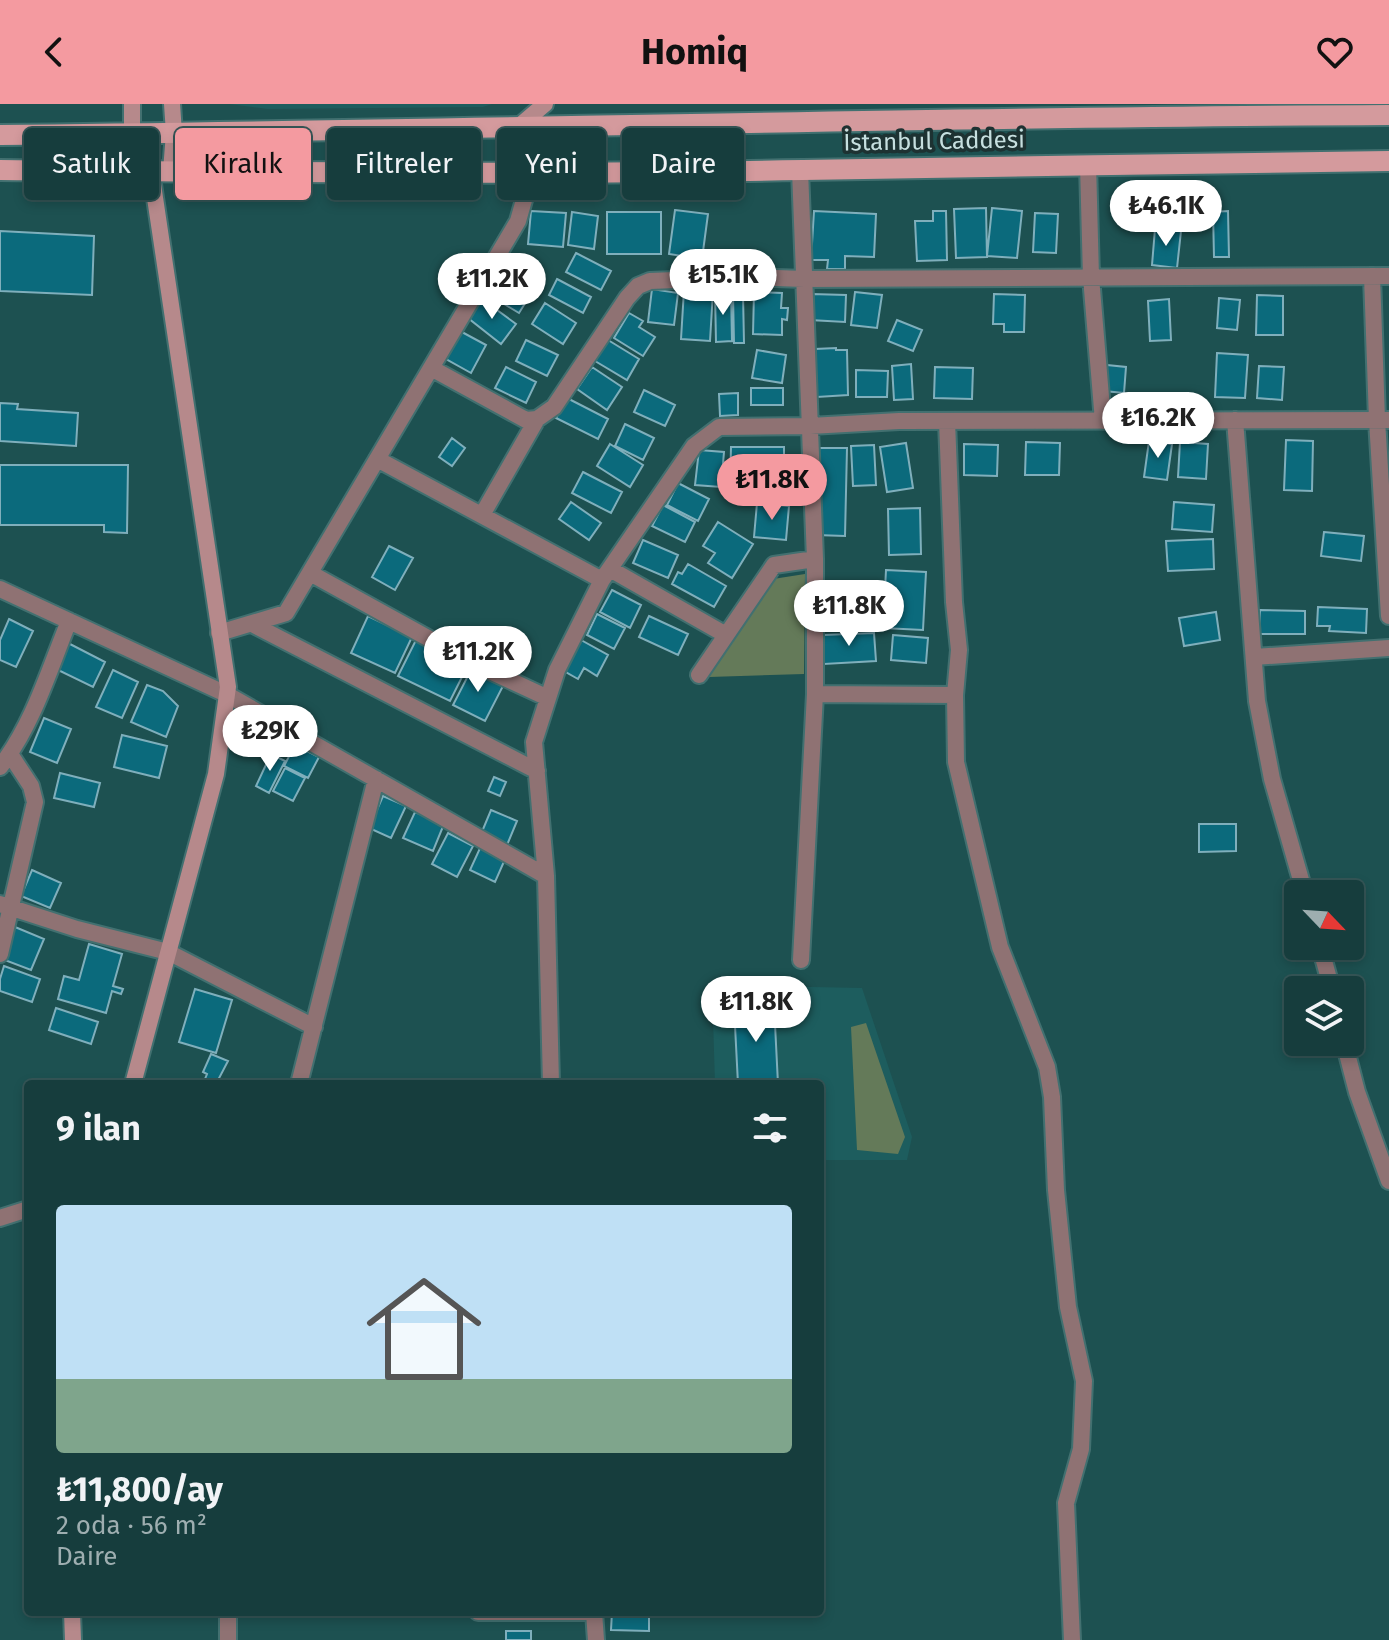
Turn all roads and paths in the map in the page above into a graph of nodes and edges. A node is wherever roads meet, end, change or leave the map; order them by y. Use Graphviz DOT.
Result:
graph roads {
  1 [pos="132,104"];
  2 [pos="172,104"];
  3 [pos="545,104"];
  4 [pos="990,110"];
  5 [pos="1235,110"];
  6 [pos="1389,115"];
  7 [pos="133,128"];
  8 [pos="497,128"];
  9 [pos="517,128"];
  10 [pos="159,133"];
  11 [pos="174,133"];
  12 [pos="0,135"];
  13 [pos="24,135"];
  14 [pos="159,158"];
  15 [pos="1389,161"];
  16 [pos="1088,164"];
  17 [pos="0,170"];
  18 [pos="24,170"];
  19 [pos="800,170"];
  20 [pos="159,171"];
  21 [pos="606,171"];
  22 [pos="497,172"];
  23 [pos="155,200"];
  24 [pos="524,200"];
  25 [pos="1380,276"];
  26 [pos="1091,277"];
  27 [pos="804,279"];
  28 [pos="431,368"];
  29 [pos="537,419"];
  30 [pos="1235,420"];
  31 [pos="1383,420"];
  32 [pos="947,421"];
  33 [pos="1103,421"];
  34 [pos="810,426"];
  35 [pos="377,459"];
  36 [pos="482,515"];
  37 [pos="815,559"];
  38 [pos="310,573"];
  39 [pos="606,575"];
  40 [pos="0,589"];
  41 [pos="1389,616"];
  42 [pos="69,621"];
  43 [pos="252,624"];
  44 [pos="219,633"];
  45 [pos="726,635"];
  46 [pos="1389,648"];
  47 [pos="1254,657"];
  48 [pos="699,675"];
  49 [pos="226,694"];
  50 [pos="815,694"];
  51 [pos="955,695"];
  52 [pos="548,698"];
  53 [pos="5,760"];
  54 [pos="537,771"];
  55 [pos="376,779"];
  56 [pos="546,876"];
  57 [pos="1301,880"];
  58 [pos="6,906"];
  59 [pos="168,952"];
  60 [pos="0,954"];
  61 [pos="801,960"];
  62 [pos="314,1027"];
  63 [pos="1348,1056"];
  64 [pos="134,1080"];
  65 [pos="300,1080"];
  66 [pos="551,1080"];
  67 [pos="1389,1181"];
  68 [pos="24,1210"];
  69 [pos="0,1218"];
  70 [pos="72,1616"];
  71 [pos="228,1616"];
  72 [pos="594,1616"];
  73 [pos="73,1640"];
  74 [pos="228,1640"];
  75 [pos="596,1640"];
  76 [pos="1072,1640"];
  1 -- 7 [label="street"];
  2 -- 11 [label="street"];
  3 -- 9 [label="street"];
  4 -- 5 [label="main road, İstanbul Caddesi"];
  4 -- 9 [label="main road, İstanbul Caddesi"];
  5 -- 6 [label="main road, İstanbul Caddesi"];
  8 -- 11 [label="main road, İstanbul Caddesi"];
  10 -- 11 [label="main road, İstanbul Caddesi"];
  11 -- 14 [label="street"];
  12 -- 13 [label="main road, İstanbul Caddesi"];
  15 -- 16 [label="main road, İstanbul Caddesi"];
  16 -- 19 [label="main road, İstanbul Caddesi"];
  16 -- 26 [label="street"];
  17 -- 18 [label="main road, İstanbul Caddesi"];
  19 -- 21 [label="main road, İstanbul Caddesi"];
  19 -- 27 [label="street"];
  20 -- 22 [label="main road, İstanbul Caddesi"];
  23 -- 44 [label="street"];
  24 -- 28 [label="street"];
  25 -- 26 [label="street"];
  25 -- 31 [label="street"];
  26 -- 27 [label="street"];
  26 -- 33 [label="street"];
  27 -- 29 [label="street"];
  27 -- 34 [label="street"];
  28 -- 29 [label="street"];
  28 -- 35 [label="street"];
  29 -- 36 [label="street"];
  30 -- 31 [label="street"];
  30 -- 33 [label="street"];
  30 -- 47 [label="street"];
  31 -- 41 [label="street"];
  32 -- 33 [label="street"];
  32 -- 34 [label="street"];
  32 -- 51 [label="street"];
  34 -- 37 [label="street"];
  34 -- 39 [label="street"];
  35 -- 36 [label="street"];
  35 -- 38 [label="street"];
  36 -- 39 [label="street"];
  37 -- 45 [label="street"];
  37 -- 50 [label="street"];
  38 -- 43 [label="street"];
  38 -- 52 [label="street"];
  39 -- 45 [label="street"];
  39 -- 52 [label="street"];
  40 -- 42 [label="street"];
  42 -- 49 [label="street"];
  42 -- 53 [label="street"];
  43 -- 44 [label="street"];
  43 -- 54 [label="street"];
  44 -- 49 [label="street"];
  45 -- 48 [label="street"];
  46 -- 47 [label="street"];
  47 -- 57 [label="street"];
  49 -- 55 [label="street"];
  49 -- 59 [label="street"];
  50 -- 51 [label="street"];
  50 -- 61 [label="street"];
  51 -- 76 [label="street"];
  52 -- 54 [label="street"];
  53 -- 58 [label="street"];
  54 -- 56 [label="street"];
  55 -- 56 [label="street"];
  55 -- 62 [label="street"];
  56 -- 66 [label="street"];
  58 -- 59 [label="street"];
  58 -- 60 [label="street"];
  59 -- 62 [label="street"];
  59 -- 64 [label="street"];
  62 -- 65 [label="street"];
  63 -- 67 [label="street"];
  68 -- 69 [label="street"];
  70 -- 73 [label="street"];
  71 -- 74 [label="street"];
  72 -- 75 [label="street"];
}
